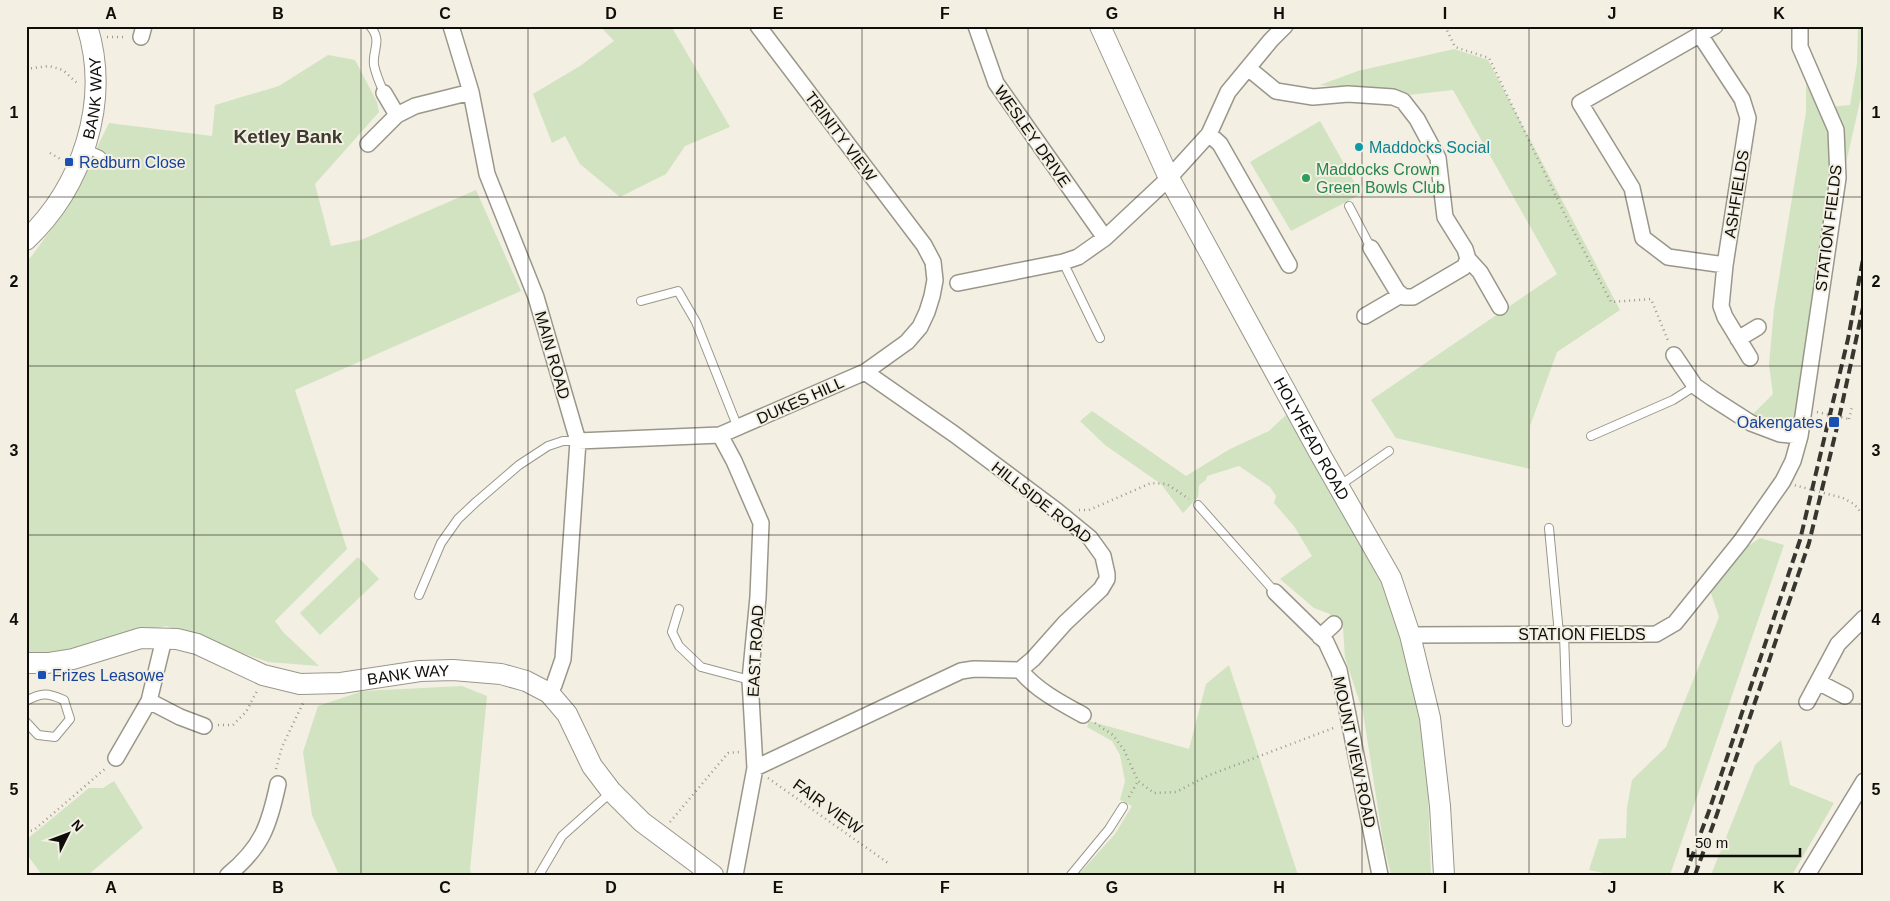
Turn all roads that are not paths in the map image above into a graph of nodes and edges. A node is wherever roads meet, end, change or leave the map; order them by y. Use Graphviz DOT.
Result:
graph roads {
  1 [pos="370,26"];
  2 [pos="451,26"];
  3 [pos="758,26"];
  4 [pos="976,26"];
  5 [pos="1100,26"];
  6 [pos="1285,26"];
  7 [pos="1715,26"];
  8 [pos="1800,26"];
  9 [pos="90,35"];
  10 [pos="1700,35"];
  11 [pos="1248,68"];
  12 [pos="471,92"];
  13 [pos="384,93"];
  14 [pos="397,115"];
  15 [pos="1210,134"];
  16 [pos="368,144"];
  17 [pos="85,148"];
  18 [pos="110,164"];
  19 [pos="1169,178"];
  20 [pos="1349,206"];
  21 [pos="1105,238"];
  22 [pos="26,240"];
  23 [pos="924,245"];
  24 [pos="1371,248"];
  25 [pos="1468,259"];
  26 [pos="1063,262"];
  27 [pos="1289,264"];
  28 [pos="1725,265"];
  29 [pos="958,283"];
  30 [pos="1401,295"];
  31 [pos="641,301"];
  32 [pos="1500,307"];
  33 [pos="1365,316"];
  34 [pos="1758,327"];
  35 [pos="1100,338"];
  36 [pos="1738,339"];
  37 [pos="1674,355"];
  38 [pos="1750,358"];
  39 [pos="865,372"];
  40 [pos="1695,386"];
  41 [pos="738,428"];
  42 [pos="720,434"];
  43 [pos="1591,436"];
  44 [pos="1800,436"];
  45 [pos="578,441"];
  46 [pos="1389,451"];
  47 [pos="1339,486"];
  48 [pos="1198,505"];
  49 [pos="1549,528"];
  50 [pos="1274,592"];
  51 [pos="419,595"];
  52 [pos="679,609"];
  53 [pos="1864,618"];
  54 [pos="1334,624"];
  55 [pos="1561,634"];
  56 [pos="1410,635"];
  57 [pos="1320,637"];
  58 [pos="164,639"];
  59 [pos="26,663"];
  60 [pos="1020,670"];
  61 [pos="750,680"];
  62 [pos="1818,682"];
  63 [pos="549,693"];
  64 [pos="1845,696"];
  65 [pos="26,701"];
  66 [pos="149,701"];
  67 [pos="1807,702"];
  68 [pos="1083,715"];
  69 [pos="26,722"];
  70 [pos="1567,722"];
  71 [pos="204,726"];
  72 [pos="116,758"];
  73 [pos="755,768"];
  74 [pos="1864,782"];
  75 [pos="278,784"];
  76 [pos="611,791"];
  77 [pos="1123,807"];
  78 [pos="237,872"];
  79 [pos="539,875"];
  80 [pos="713,875"];
  81 [pos="735,875"];
  82 [pos="1071,875"];
  83 [pos="1380,875"];
  84 [pos="1444,875"];
  85 [pos="1806,875"];
  1 -- 13 [label="lane"];
  2 -- 12 [label="street, MAIN ROAD"];
  3 -- 23 [label="street, TRINITY VIEW"];
  4 -- 21 [label="street, WESLEY DRIVE"];
  5 -- 19 [label="street, HOLYHEAD ROAD"];
  6 -- 11 [label="street"];
  7 -- 10 [label="street"];
  8 -- 44 [label="street, STATION FIELDS"];
  9 -- 17 [label="street, BANK WAY"];
  10 -- 28 [label="street, ASHFIELDS"];
  10 -- 28 [label="street"];
  11 -- 15 [label="street"];
  11 -- 25 [label="street"];
  12 -- 14 [label="street"];
  12 -- 45 [label="street, MAIN ROAD"];
  13 -- 14 [label="street"];
  14 -- 16 [label="street"];
  15 -- 19 [label="street"];
  15 -- 27 [label="street"];
  17 -- 18 [label="lane"];
  17 -- 22 [label="street, BANK WAY"];
  19 -- 21 [label="street"];
  19 -- 47 [label="street, HOLYHEAD ROAD"];
  20 -- 24 [label="lane"];
  21 -- 26 [label="street"];
  23 -- 39 [label="street, DUKES HILL"];
  24 -- 30 [label="street"];
  25 -- 30 [label="street"];
  25 -- 32 [label="street"];
  26 -- 29 [label="street"];
  26 -- 35 [label="lane"];
  28 -- 36 [label="street, ASHFIELDS"];
  30 -- 33 [label="street"];
  31 -- 41 [label="lane"];
  34 -- 36 [label="street"];
  36 -- 38 [label="street, ASHFIELDS"];
  37 -- 40 [label="street"];
  39 -- 41 [label="street, DUKES HILL"];
  39 -- 60 [label="street, HILLSIDE ROAD"];
  40 -- 43 [label="lane"];
  40 -- 44 [label="street"];
  41 -- 42 [label="street, DUKES HILL"];
  42 -- 45 [label="street, DUKES HILL"];
  42 -- 61 [label="street, EAST ROAD"];
  44 -- 55 [label="street, STATION FIELDS"];
  45 -- 51 [label="lane"];
  45 -- 63 [label="street, MAIN ROAD"];
  46 -- 47 [label="lane"];
  47 -- 56 [label="street, HOLYHEAD ROAD"];
  48 -- 50 [label="lane"];
  49 -- 55 [label="lane"];
  50 -- 57 [label="street, MOUNT VIEW ROAD"];
  52 -- 61 [label="lane"];
  53 -- 62 [label="street"];
  54 -- 57 [label="street"];
  55 -- 56 [label="street, STATION FIELDS"];
  55 -- 70 [label="lane"];
  56 -- 84 [label="street, HOLYHEAD ROAD"];
  57 -- 83 [label="street, MOUNT VIEW ROAD"];
  58 -- 59 [label="street, BANK WAY"];
  58 -- 63 [label="street, BANK WAY"];
  58 -- 66 [label="street"];
  60 -- 68 [label="street"];
  60 -- 73 [label="street"];
  61 -- 73 [label="street, EAST ROAD"];
  62 -- 64 [label="street"];
  62 -- 67 [label="street"];
  63 -- 76 [label="street, BANK WAY"];
  65 -- 69 [label="lane"];
  66 -- 71 [label="street"];
  66 -- 72 [label="street"];
  73 -- 81 [label="street, EAST ROAD"];
  74 -- 85 [label="street"];
  75 -- 78 [label="street"];
  76 -- 79 [label="lane"];
  76 -- 80 [label="street, BANK WAY"];
  77 -- 82 [label="lane"];
}
